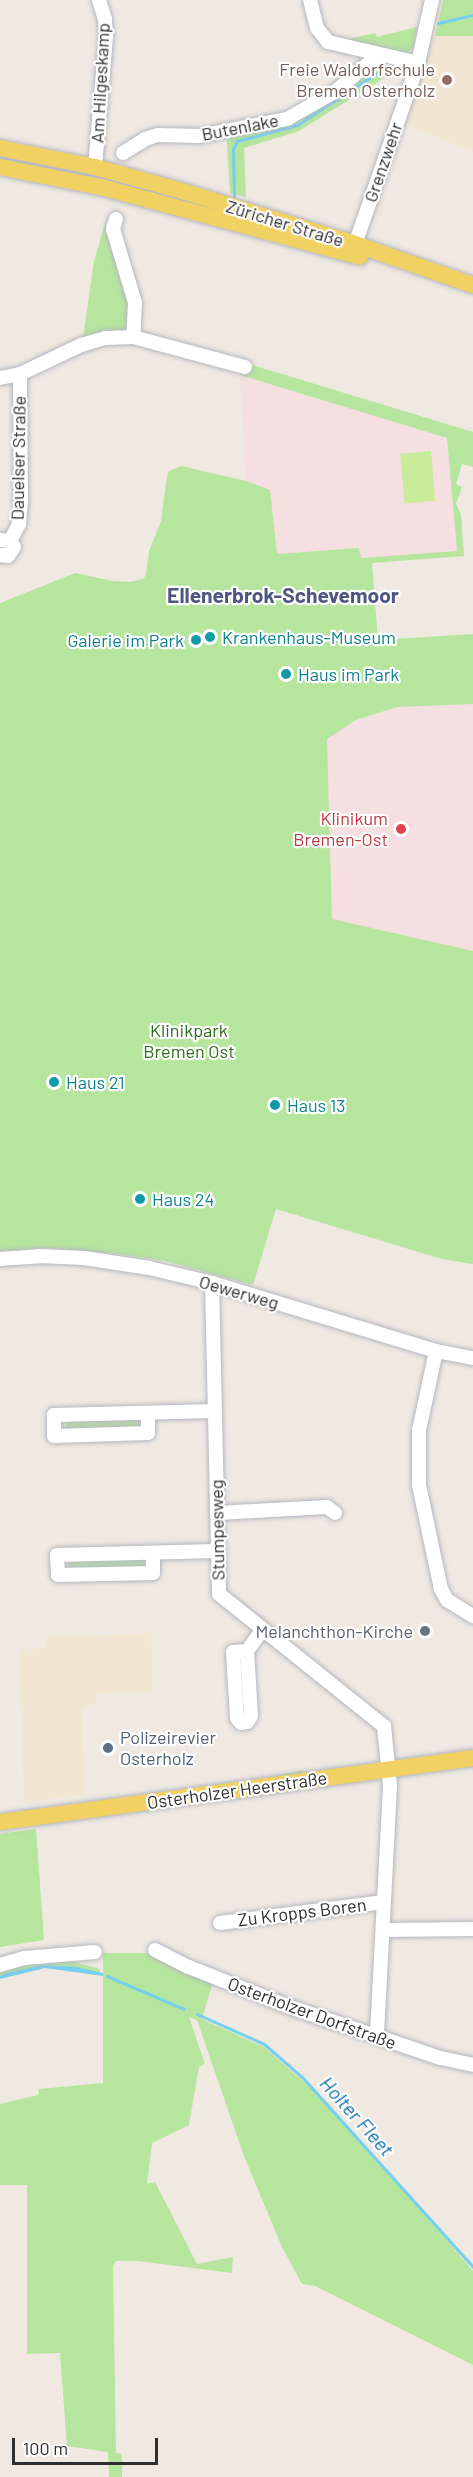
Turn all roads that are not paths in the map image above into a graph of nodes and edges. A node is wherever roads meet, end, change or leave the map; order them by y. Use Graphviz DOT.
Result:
graph roads {
  1 [pos="99,0"];
  2 [pos="310,0"];
  3 [pos="432,0"];
  4 [pos="378,55"];
  5 [pos="418,63"];
  6 [pos="0,148"];
  7 [pos="123,153"];
  8 [pos="0,167"];
  9 [pos="95,167"];
  10 [pos="62,179"];
  11 [pos="105,188"];
  12 [pos="116,219"];
  13 [pos="261,223"];
  14 [pos="353,249"];
  15 [pos="473,285"];
  16 [pos="473,297"];
  17 [pos="133,337"];
  18 [pos="244,367"];
  19 [pos="20,374"];
  20 [pos="0,378"];
  21 [pos="5,541"];
  22 [pos="0,555"];
  23 [pos="0,1259"];
  24 [pos="212,1283"];
  25 [pos="436,1351"];
  26 [pos="473,1358"];
  27 [pos="214,1411"];
  28 [pos="148,1413"];
  29 [pos="217,1512"];
  30 [pos="335,1512"];
  31 [pos="217,1551"];
  32 [pos="153,1553"];
  33 [pos="473,1616"];
  34 [pos="262,1630"];
  35 [pos="247,1651"];
  36 [pos="473,1758"];
  37 [pos="388,1769"];
  38 [pos="0,1822"];
  39 [pos="384,1902"];
  40 [pos="220,1923"];
  41 [pos="473,1929"];
  42 [pos="383,1930"];
  43 [pos="155,1950"];
  44 [pos="95,1952"];
  45 [pos="0,1965"];
  46 [pos="377,2036"];
  47 [pos="473,2065"];
  1 -- 9 [label="street, Am Hilgeskamp"];
  2 -- 4 [label="street"];
  3 -- 5 [label="street, Grenzwehr"];
  4 -- 5 [label="street"];
  4 -- 7 [label="street, Butenlake"];
  5 -- 14 [label="street, Grenzwehr"];
  6 -- 9 [label="main road, Züricher Straße"];
  8 -- 10 [label="main road, Züricher Straße"];
  9 -- 10 [label="main road"];
  9 -- 11 [label="main road"];
  9 -- 13 [label="main road, Züricher Straße"];
  10 -- 11 [label="main road, Züricher Straße"];
  11 -- 13 [label="main road, Züricher Straße"];
  12 -- 17 [label="street"];
  13 -- 14 [label="main road, Züricher Straße"];
  14 -- 15 [label="main road, Züricher Straße"];
  14 -- 16 [label="main road, Züricher Straße"];
  17 -- 18 [label="street"];
  17 -- 19 [label="street"];
  19 -- 20 [label="street"];
  19 -- 21 [label="street, Dauelser Straße"];
  21 -- 22 [label="street, Dauelser Straße"];
  23 -- 24 [label="street, Oewerweg"];
  24 -- 25 [label="street, Oewerweg"];
  24 -- 27 [label="street, Stumpesweg"];
  25 -- 26 [label="street, Oewerweg"];
  25 -- 33 [label="street"];
  27 -- 28 [label="street"];
  27 -- 29 [label="street, Stumpesweg"];
  28 -- 28 [label="street"];
  29 -- 30 [label="street"];
  29 -- 31 [label="street, Stumpesweg"];
  31 -- 32 [label="street"];
  31 -- 34 [label="street, Stumpesweg"];
  32 -- 32 [label="street"];
  34 -- 35 [label="street"];
  34 -- 37 [label="street, Stumpesweg"];
  36 -- 37 [label="main road, Osterholzer Heerstraße"];
  37 -- 38 [label="main road, Osterholzer Heerstraße"];
  37 -- 39 [label="street, Zu Kropps Boren"];
  39 -- 40 [label="street, Zu Kropps Boren"];
  39 -- 42 [label="street, Zu Kropps Boren"];
  41 -- 42 [label="street"];
  42 -- 46 [label="street, Zu Kropps Boren"];
  43 -- 46 [label="street, Osterholzer Dorfstraße"];
  44 -- 45 [label="street"];
  46 -- 47 [label="street, Osterholzer Dorfstraße"];
}
